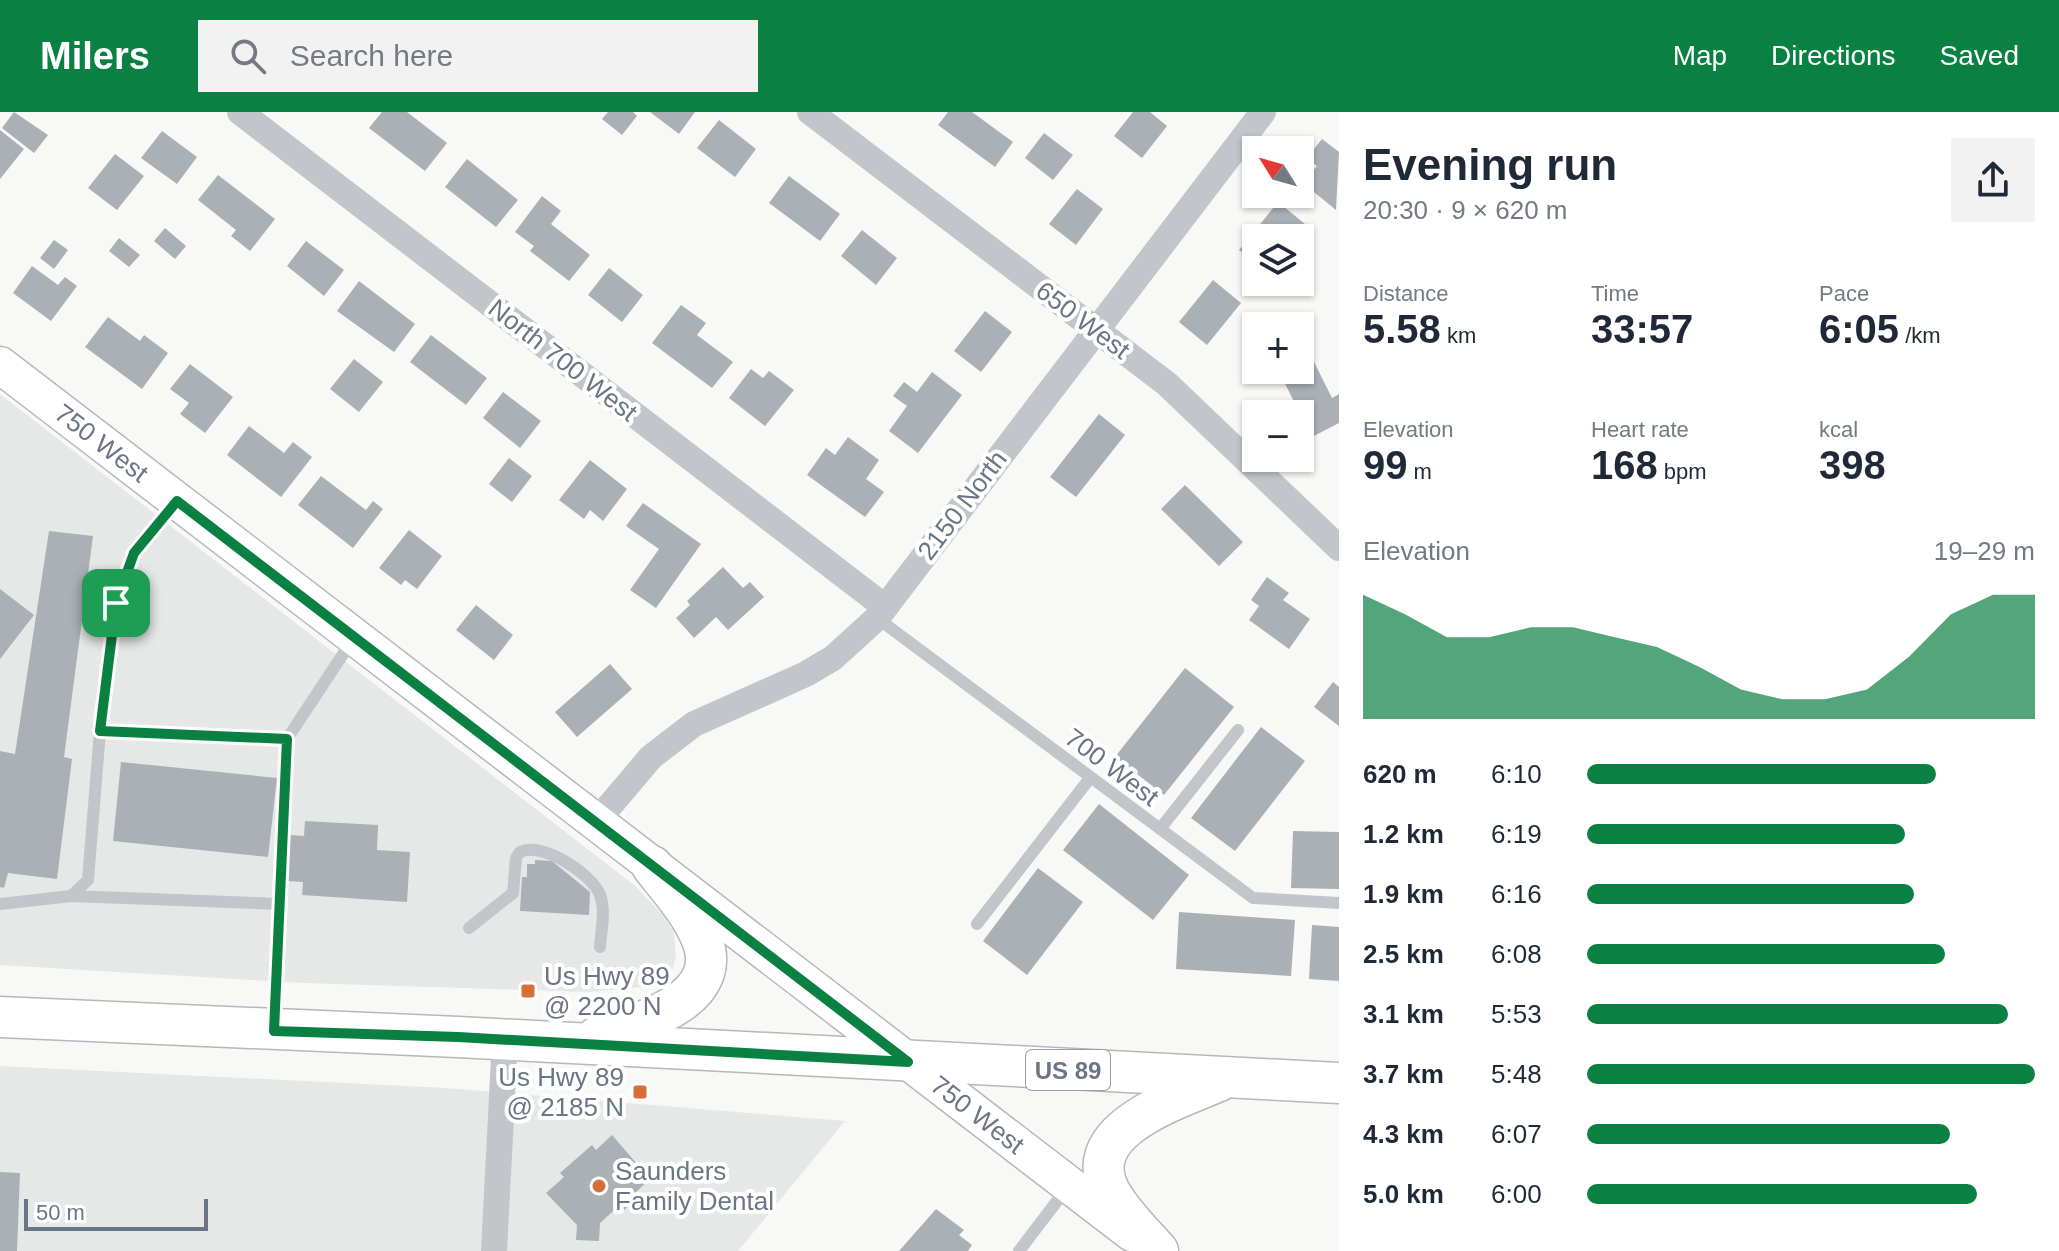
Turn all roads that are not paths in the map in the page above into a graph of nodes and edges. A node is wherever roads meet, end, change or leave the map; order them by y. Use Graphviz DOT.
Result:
graph roads {
  1 [pos="240,112"];
  2 [pos="810,112"];
  3 [pos="1263,112"];
  4 [pos="1094,329"];
  5 [pos="2,369"];
  6 [pos="177,501"];
  7 [pos="1339,548"];
  8 [pos="881,613"];
  9 [pos="354,637"];
  10 [pos="1238,730"];
  11 [pos="100,731"];
  12 [pos="287,739"];
  13 [pos="1090,778"];
  14 [pos="596,822"];
  15 [pos="1160,829"];
  16 [pos="652,866"];
  17 [pos="71,896"];
  18 [pos="1339,903"];
  19 [pos="0,904"];
  20 [pos="279,904"];
  21 [pos="977,924"];
  22 [pos="469,928"];
  23 [pos="600,947"];
  24 [pos="0,1017"];
  25 [pos="274,1031"];
  26 [pos="505,1039"];
  27 [pos="575,1044"];
  28 [pos="908,1062"];
  29 [pos="1227,1077"];
  30 [pos="1339,1083"];
  31 [pos="1069,1186"];
  32 [pos="494,1251"];
  33 [pos="1019,1251"];
  34 [pos="1156,1251"];
  1 -- 8 [label="street, North 700 West"];
  2 -- 4 [label="street, 650 West"];
  3 -- 4 [label="street, 2150 North"];
  4 -- 7 [label="street, 650 West"];
  4 -- 8 [label="street, 2150 North"];
  5 -- 6 [label="street, 750 West"];
  6 -- 9 [label="street, 750 West"];
  6 -- 11 [label="lane"];
  8 -- 13 [label="lane, 700 West"];
  8 -- 14 [label="street, 2150 North"];
  9 -- 12 [label="lane"];
  9 -- 14 [label="street, 750 West"];
  10 -- 15 [label="lane"];
  11 -- 12 [label="lane"];
  11 -- 17 [label="lane"];
  12 -- 20 [label="lane"];
  13 -- 15 [label="lane, 700 West"];
  13 -- 21 [label="lane"];
  14 -- 16 [label="street, 750 West"];
  15 -- 18 [label="lane, 700 West"];
  16 -- 27 [label="main road"];
  16 -- 28 [label="street, 750 West"];
  17 -- 19 [label="lane"];
  17 -- 20 [label="lane"];
  20 -- 25 [label="lane"];
  22 -- 23 [label="lane"];
  24 -- 25 [label="main road, US 89"];
  25 -- 26 [label="main road, US 89"];
  26 -- 27 [label="main road, US 89"];
  26 -- 32 [label="street"];
  27 -- 28 [label="main road, US 89"];
  28 -- 29 [label="main road, US 89"];
  28 -- 31 [label="street, 750 West"];
  29 -- 30 [label="main road, US 89"];
  29 -- 34 [label="main road"];
  31 -- 33 [label="lane"];
  31 -- 34 [label="street, 750 West"];
}
